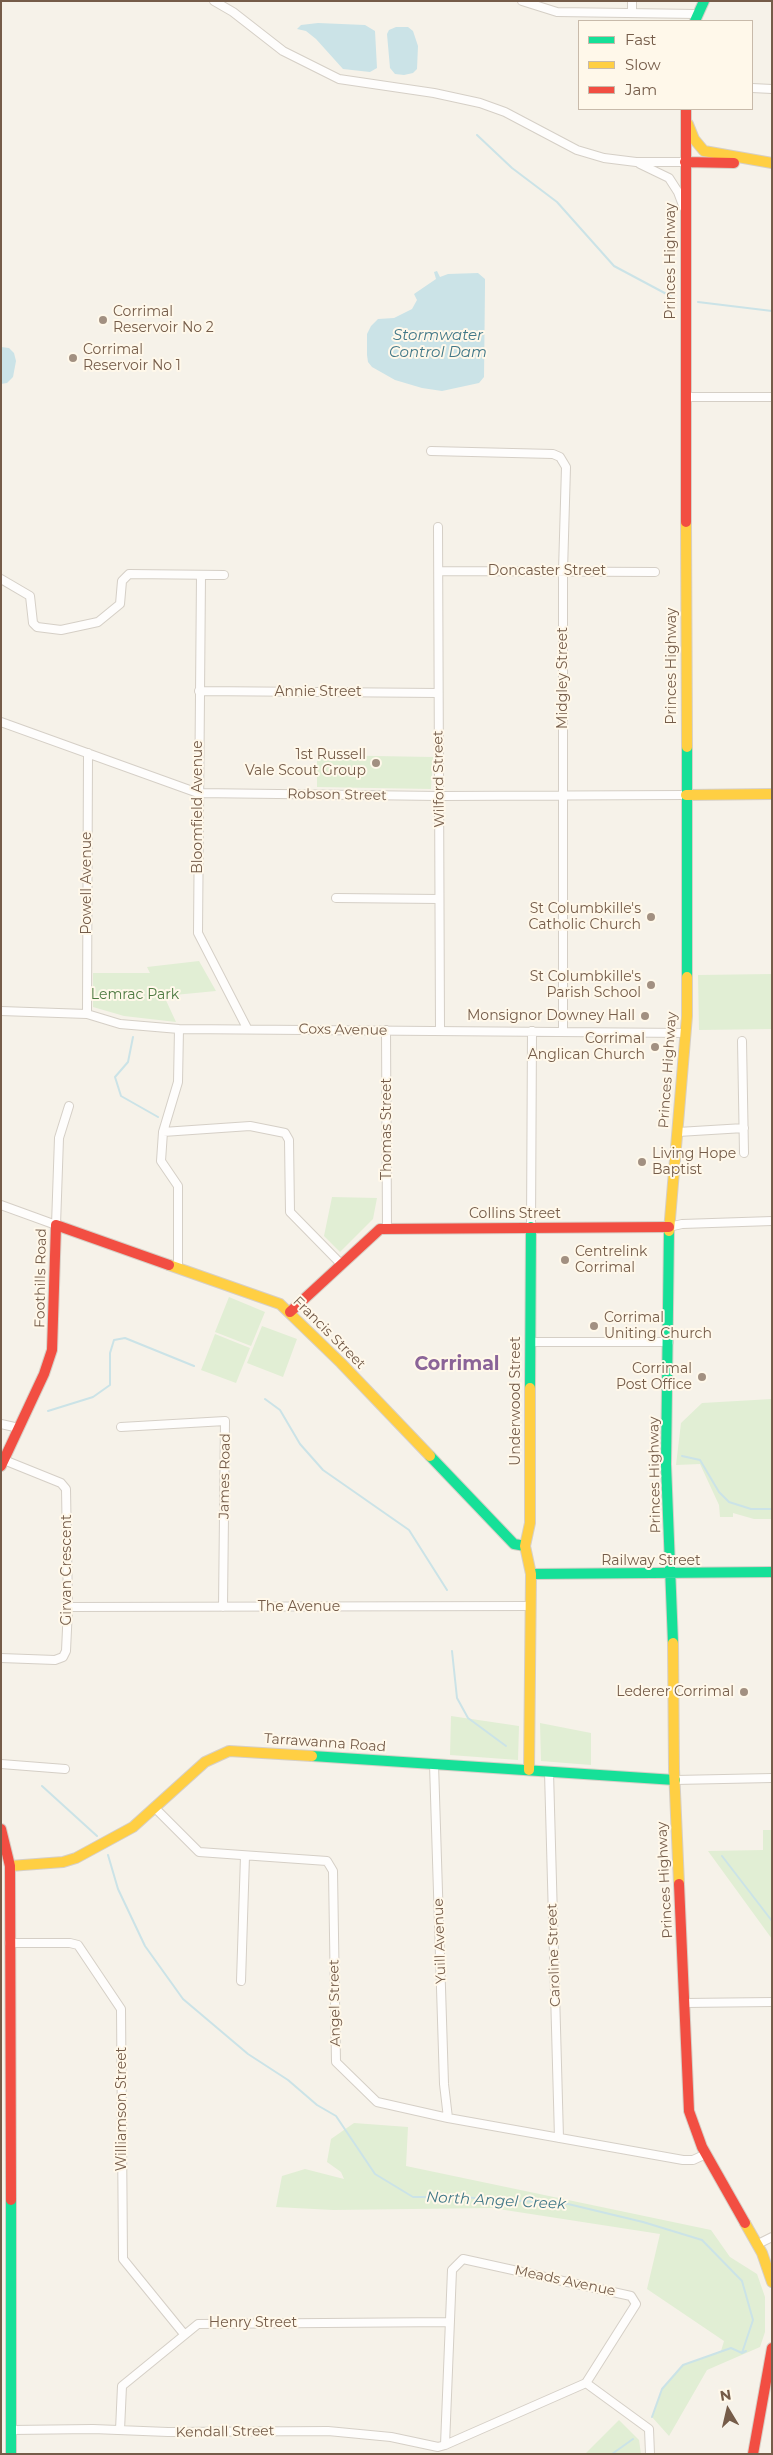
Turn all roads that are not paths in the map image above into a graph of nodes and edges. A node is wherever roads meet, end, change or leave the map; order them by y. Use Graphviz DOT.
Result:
graph roads {
  1 [pos="214,1"];
  2 [pos="522,1"];
  3 [pos="632,1"];
  4 [pos="704,1"];
  5 [pos="632,12"];
  6 [pos="696,18"];
  7 [pos="753,88"];
  8 [pos="772,89"];
  9 [pos="686,114"];
  10 [pos="636,162"];
  11 [pos="686,162"];
  12 [pos="772,163"];
  13 [pos="685,211"];
  14 [pos="685,397"];
  15 [pos="772,397"];
  16 [pos="431,451"];
  17 [pos="438,527"];
  18 [pos="438,571"];
  19 [pos="563,571"];
  20 [pos="655,572"];
  21 [pos="201,575"];
  22 [pos="224,575"];
  23 [pos="1,579"];
  24 [pos="199,691"];
  25 [pos="438,693"];
  26 [pos="1,722"];
  27 [pos="88,753"];
  28 [pos="198,793"];
  29 [pos="772,794"];
  30 [pos="686,795"];
  31 [pos="439,796"];
  32 [pos="563,797"];
  33 [pos="336,898"];
  34 [pos="439,899"];
  35 [pos="1,1011"];
  36 [pos="87,1014"];
  37 [pos="178,1028"];
  38 [pos="247,1028"];
  39 [pos="386,1030"];
  40 [pos="440,1031"];
  41 [pos="532,1031"];
  42 [pos="563,1031"];
  43 [pos="686,1033"];
  44 [pos="742,1041"];
  45 [pos="69,1106"];
  46 [pos="744,1128"];
  47 [pos="163,1132"];
  48 [pos="678,1132"];
  49 [pos="744,1154"];
  50 [pos="1,1205"];
  51 [pos="772,1221"];
  52 [pos="56,1224"];
  53 [pos="531,1227"];
  54 [pos="669,1227"];
  55 [pos="386,1228"];
  56 [pos="341,1264"];
  57 [pos="178,1268"];
  58 [pos="290,1312"];
  59 [pos="530,1342"];
  60 [pos="669,1342"];
  61 [pos="1,1424"];
  62 [pos="121,1427"];
  63 [pos="19,1428"];
  64 [pos="3,1463"];
  65 [pos="525,1546"];
  66 [pos="772,1572"];
  67 [pos="531,1574"];
  68 [pos="672,1575"];
  69 [pos="529,1606"];
  70 [pos="68,1607"];
  71 [pos="223,1607"];
  72 [pos="1,1658"];
  73 [pos="1,1764"];
  74 [pos="434,1764"];
  75 [pos="65,1769"];
  76 [pos="529,1770"];
  77 [pos="549,1772"];
  78 [pos="772,1778"];
  79 [pos="675,1780"];
  80 [pos="156,1809"];
  81 [pos="1,1829"];
  82 [pos="245,1856"];
  83 [pos="10,1866"];
  84 [pos="9,1943"];
  85 [pos="5,1957"];
  86 [pos="241,1981"];
  87 [pos="772,2002"];
  88 [pos="685,2003"];
  89 [pos="448,2118"];
  90 [pos="559,2138"];
  91 [pos="706,2154"];
  92 [pos="772,2237"];
  93 [pos="758,2244"];
  94 [pos="772,2282"];
  95 [pos="450,2322"];
  96 [pos="184,2334"];
  97 [pos="772,2348"];
  98 [pos="586,2383"];
  99 [pos="11,2430"];
  100 [pos="120,2430"];
  101 [pos="441,2446"];
  102 [pos="11,2454"];
  103 [pos="650,2454"];
  104 [pos="753,2454"];
  1 -- 10 [label="street"];
  2 -- 5 [label="street"];
  3 -- 5 [label="street"];
  4 -- 6 [label="main road"];
  5 -- 6 [label="street"];
  7 -- 8 [label="street"];
  9 -- 11 [label="main road, Princes Highway"];
  9 -- 12 [label="main road"];
  10 -- 11 [label="street"];
  10 -- 13 [label="street"];
  11 -- 12 [label="main road"];
  11 -- 13 [label="main road, Princes Highway"];
  13 -- 14 [label="main road, Princes Highway"];
  14 -- 15 [label="street"];
  14 -- 30 [label="main road, Princes Highway"];
  16 -- 19 [label="street, Midgley Street"];
  17 -- 18 [label="street, Wilford Street"];
  18 -- 19 [label="street, Doncaster Street"];
  18 -- 25 [label="street, Wilford Street"];
  19 -- 20 [label="street, Doncaster Street"];
  19 -- 32 [label="street, Midgley Street"];
  21 -- 22 [label="street"];
  21 -- 23 [label="street"];
  21 -- 24 [label="street, Bloomfield Avenue"];
  24 -- 25 [label="street, Annie Street"];
  24 -- 28 [label="street, Bloomfield Avenue"];
  25 -- 31 [label="street, Wilford Street"];
  26 -- 27 [label="street, Robson Street"];
  27 -- 28 [label="street, Robson Street"];
  27 -- 36 [label="street, Powell Avenue"];
  28 -- 31 [label="street, Robson Street"];
  28 -- 38 [label="street, Bloomfield Avenue"];
  29 -- 30 [label="main road"];
  30 -- 32 [label="street, Robson Street"];
  30 -- 43 [label="main road, Princes Highway"];
  31 -- 32 [label="street, Robson Street"];
  31 -- 34 [label="street, Wilford Street"];
  32 -- 42 [label="street, Midgley Street"];
  33 -- 34 [label="street"];
  34 -- 40 [label="street, Wilford Street"];
  35 -- 36 [label="street, Coxs Avenue"];
  36 -- 37 [label="street, Coxs Avenue"];
  37 -- 38 [label="street, Coxs Avenue"];
  37 -- 47 [label="street"];
  38 -- 39 [label="street, Coxs Avenue"];
  39 -- 40 [label="street, Coxs Avenue"];
  39 -- 55 [label="street, Thomas Street"];
  40 -- 41 [label="street, Coxs Avenue"];
  41 -- 42 [label="street, Coxs Avenue"];
  41 -- 53 [label="street, Underwood Street"];
  42 -- 43 [label="street, Coxs Avenue"];
  43 -- 48 [label="main road, Princes Highway"];
  44 -- 46 [label="street"];
  45 -- 52 [label="street, Foothills Road"];
  46 -- 48 [label="street"];
  46 -- 49 [label="street"];
  47 -- 56 [label="street"];
  47 -- 57 [label="street"];
  48 -- 54 [label="main road, Princes Highway"];
  50 -- 52 [label="street, Francis Street"];
  51 -- 54 [label="street, Collins Street"];
  52 -- 57 [label="main road, Francis Street"];
  52 -- 63 [label="main road, Foothills Road"];
  53 -- 54 [label="main road, Collins Street"];
  53 -- 55 [label="main road, Collins Street"];
  53 -- 59 [label="main road, Underwood Street"];
  54 -- 60 [label="main road, Princes Highway"];
  55 -- 56 [label="main road"];
  56 -- 58 [label="main road"];
  57 -- 58 [label="main road, Francis Street"];
  58 -- 65 [label="main road, Francis Street"];
  59 -- 60 [label="street"];
  59 -- 65 [label="main road, Underwood Street"];
  60 -- 68 [label="main road, Princes Highway"];
  61 -- 63 [label="street"];
  62 -- 71 [label="street, James Road"];
  63 -- 64 [label="main road, Foothills Road"];
  64 -- 70 [label="street, Girvan Crescent"];
  65 -- 67 [label="main road, Underwood Street"];
  66 -- 68 [label="main road, Railway Street"];
  67 -- 68 [label="main road, Railway Street"];
  67 -- 69 [label="main road, Underwood Street"];
  68 -- 79 [label="main road, Princes Highway"];
  69 -- 71 [label="street, The Avenue"];
  69 -- 76 [label="main road, Underwood Street"];
  70 -- 71 [label="street, The Avenue"];
  70 -- 72 [label="street, Girvan Crescent"];
  73 -- 75 [label="street"];
  74 -- 76 [label="main road, Tarrawanna Road"];
  74 -- 80 [label="main road, Tarrawanna Road"];
  74 -- 89 [label="street, Yuill Avenue"];
  76 -- 77 [label="main road, Tarrawanna Road"];
  77 -- 79 [label="main road, Tarrawanna Road"];
  77 -- 90 [label="street, Caroline Street"];
  78 -- 79 [label="street"];
  79 -- 88 [label="main road, Princes Highway"];
  80 -- 82 [label="street, Angel Street"];
  80 -- 83 [label="main road, Tarrawanna Road"];
  81 -- 83 [label="main road"];
  82 -- 86 [label="street"];
  82 -- 89 [label="street, Angel Street"];
  83 -- 84 [label="main road"];
  84 -- 85 [label="main road"];
  84 -- 96 [label="street, Williamson Street"];
  85 -- 99 [label="main road"];
  87 -- 88 [label="street"];
  88 -- 91 [label="main road, Princes Highway"];
  89 -- 90 [label="street, Angel Street"];
  90 -- 91 [label="street, Angel Street"];
  91 -- 93 [label="main road, Princes Highway"];
  92 -- 93 [label="street"];
  93 -- 94 [label="main road, Princes Highway"];
  95 -- 96 [label="street, Henry Street"];
  95 -- 98 [label="street, Meads Avenue"];
  95 -- 101 [label="street, Meads Avenue"];
  96 -- 100 [label="street, Henry Street"];
  97 -- 104 [label="main road"];
  98 -- 101 [label="street"];
  98 -- 103 [label="street"];
  99 -- 100 [label="street, Kendall Street"];
  99 -- 102 [label="main road"];
  100 -- 101 [label="street, Kendall Street"];
}
